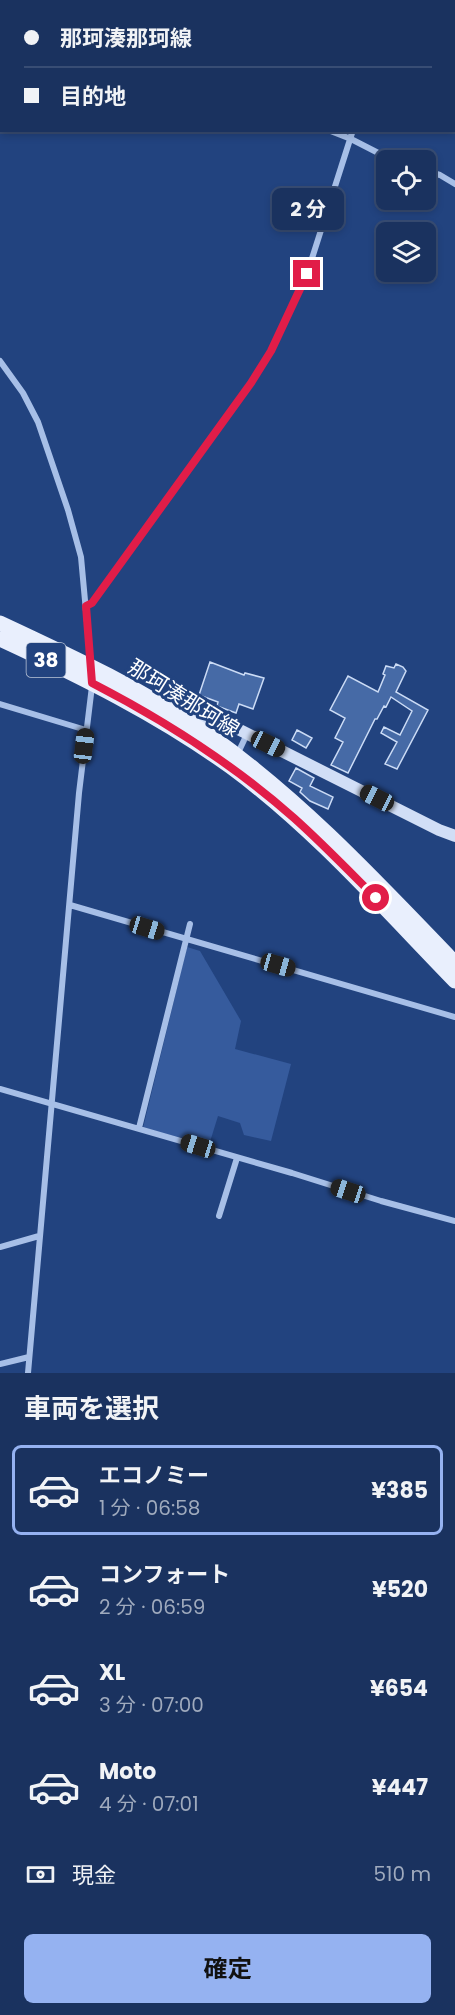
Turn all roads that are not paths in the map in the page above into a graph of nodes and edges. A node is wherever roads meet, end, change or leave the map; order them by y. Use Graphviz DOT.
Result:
graph roads {
  1 [pos="333,132"];
  2 [pos="353,132"];
  3 [pos="351,139"];
  4 [pos="376,152"];
  5 [pos="436,174"];
  6 [pos="455,184"];
  7 [pos="0,361"];
  8 [pos="86,606"];
  9 [pos="0,623"];
  10 [pos="0,639"];
  11 [pos="91,666"];
  12 [pos="92,683"];
  13 [pos="0,704"];
  14 [pos="191,723"];
  15 [pos="86,730"];
  16 [pos="248,734"];
  17 [pos="237,756"];
  18 [pos="455,836"];
  19 [pos="70,905"];
  20 [pos="190,924"];
  21 [pos="186,939"];
  22 [pos="455,963"];
  23 [pos="455,981"];
  24 [pos="455,1017"];
  25 [pos="0,1089"];
  26 [pos="52,1105"];
  27 [pos="139,1128"];
  28 [pos="237,1158"];
  29 [pos="219,1216"];
  30 [pos="455,1221"];
  31 [pos="39,1236"];
  32 [pos="0,1247"];
  33 [pos="30,1357"];
  34 [pos="0,1364"];
  35 [pos="28,1373"];
  1 -- 3 [label="street"];
  2 -- 3 [label="street"];
  3 -- 4 [label="street"];
  3 -- 8 [label="street"];
  5 -- 6 [label="street"];
  7 -- 8 [label="street"];
  8 -- 11 [label="street"];
  9 -- 11 [label="main road, 那珂湊那珂線 / 38"];
  10 -- 12 [label="main road, 那珂湊那珂線 / 38"];
  11 -- 12 [label="street"];
  11 -- 14 [label="main road, 那珂湊那珂線 / 38"];
  12 -- 15 [label="street"];
  12 -- 23 [label="main road, 那珂湊那珂線 / 38"];
  13 -- 15 [label="street"];
  14 -- 16 [label="street"];
  14 -- 17 [label="main road, 那珂湊那珂線 / 38"];
  15 -- 19 [label="street"];
  16 -- 17 [label="street"];
  16 -- 18 [label="street"];
  17 -- 22 [label="main road, 那珂湊那珂線 / 38"];
  19 -- 21 [label="street"];
  19 -- 26 [label="street"];
  20 -- 21 [label="street"];
  21 -- 24 [label="street"];
  21 -- 27 [label="street"];
  25 -- 26 [label="street"];
  26 -- 27 [label="street"];
  26 -- 31 [label="street"];
  27 -- 28 [label="street"];
  28 -- 29 [label="street"];
  28 -- 30 [label="street"];
  31 -- 32 [label="street"];
  31 -- 33 [label="street"];
  33 -- 34 [label="street"];
  33 -- 35 [label="street"];
}
